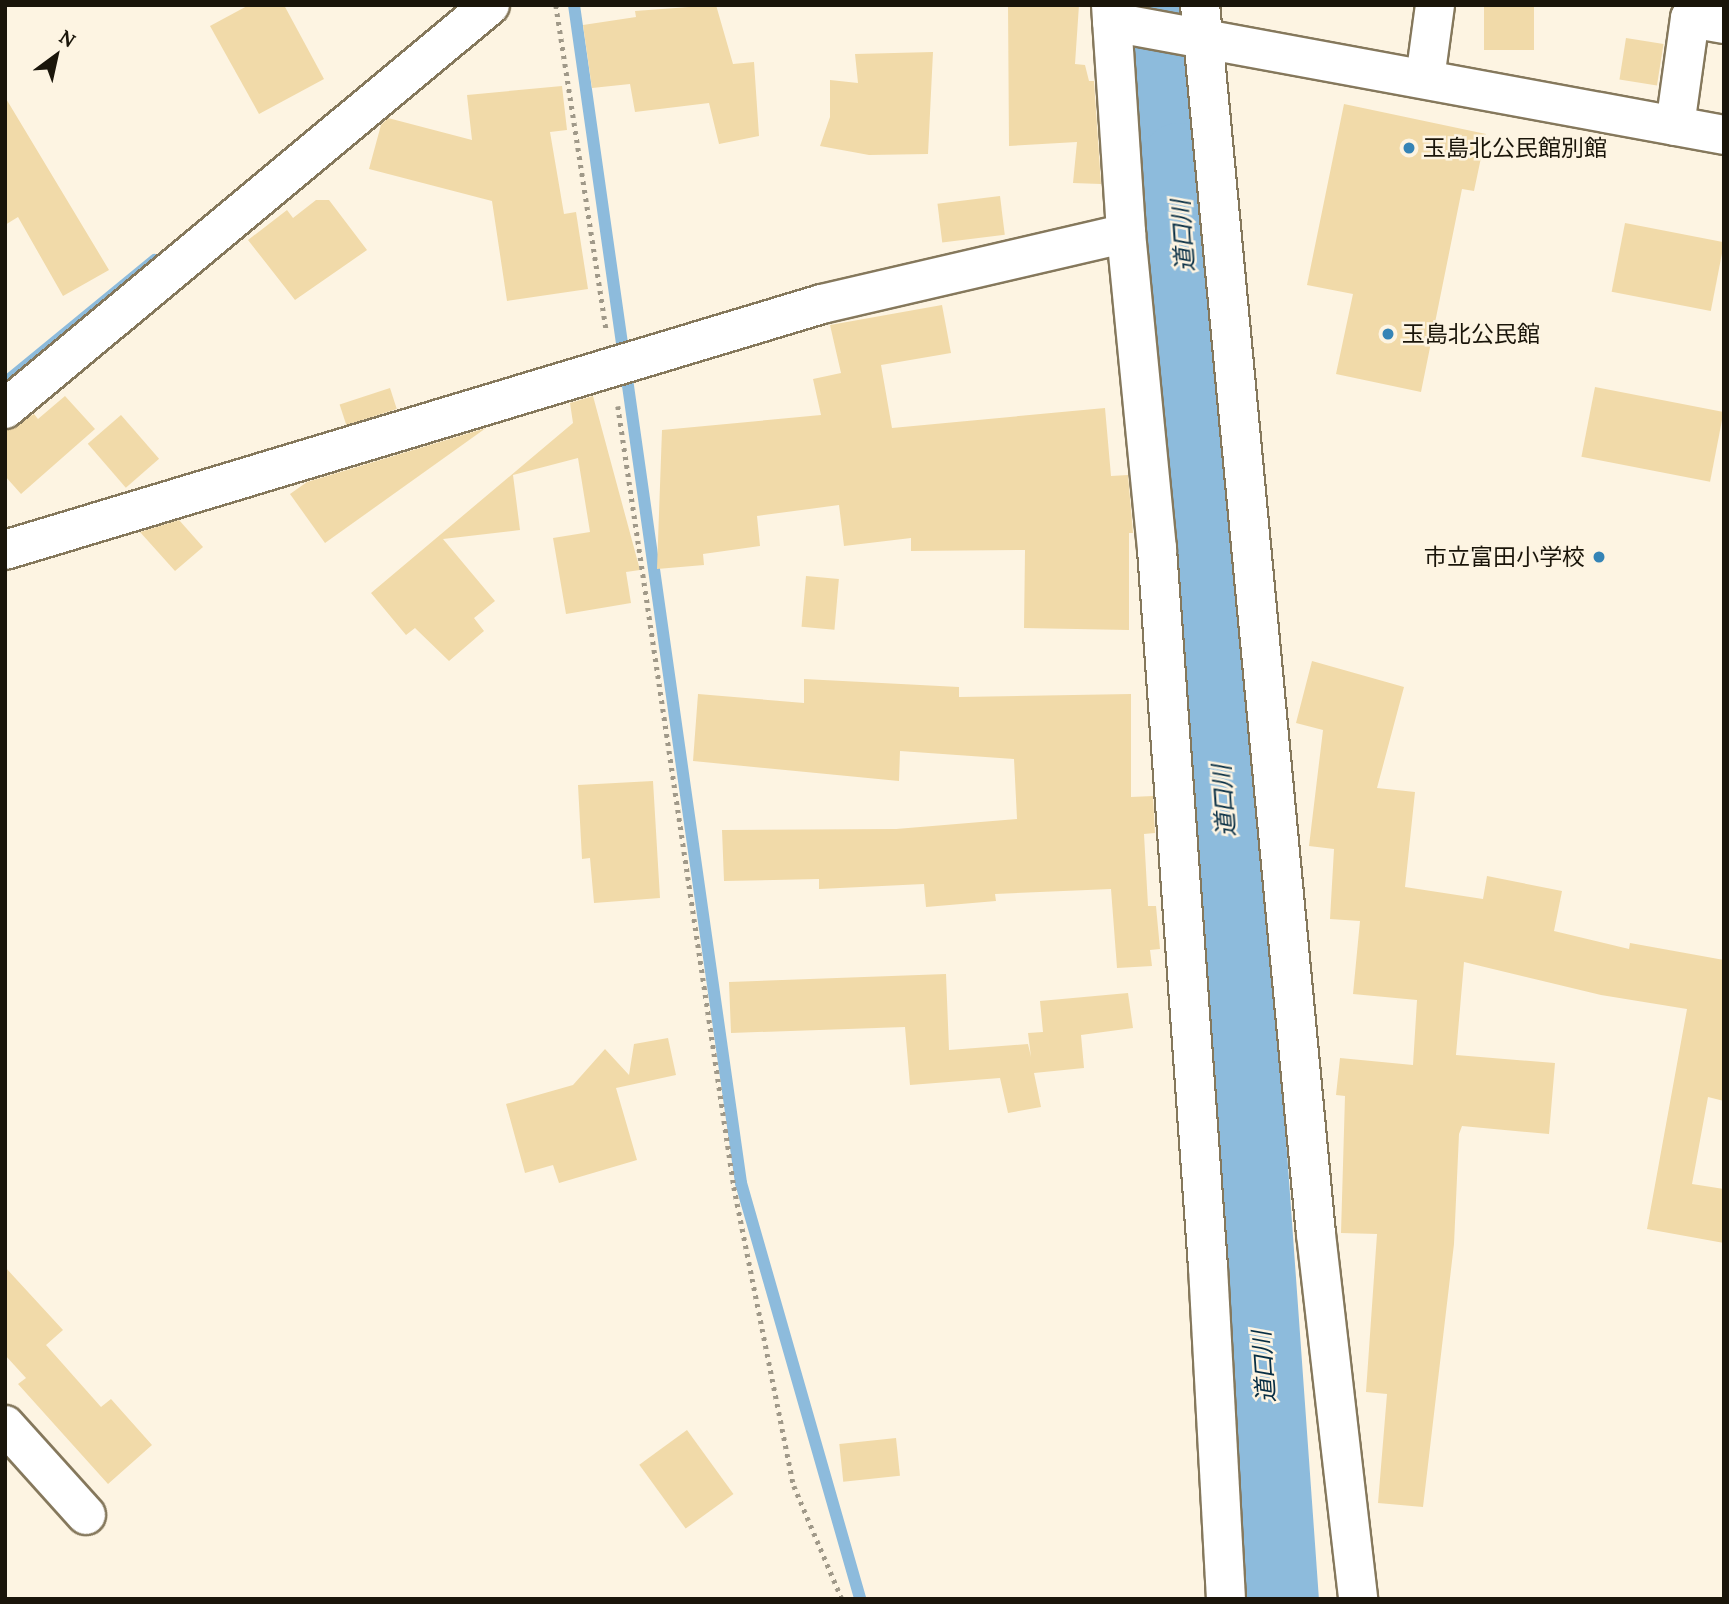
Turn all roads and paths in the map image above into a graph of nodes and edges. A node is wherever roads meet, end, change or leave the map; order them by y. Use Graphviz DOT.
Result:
graph roads {
  1 [pos="490,5"];
  2 [pos="556,5"];
  3 [pos="1435,5"];
  4 [pos="1113,17"];
  5 [pos="1724,24"];
  6 [pos="1201,27"];
  7 [pos="1425,79"];
  8 [pos="1675,126"];
  9 [pos="1724,135"];
  10 [pos="1126,233"];
  11 [pos="621,363"];
  12 [pos="5,409"];
  13 [pos="5,550"];
  14 [pos="5,1425"];
  15 [pos="86,1515"];
  16 [pos="842,1599"];
  17 [pos="1226,1599"];
  18 [pos="1358,1599"];
  1 -- 12 [label="street"];
  2 -- 11 [label="path"];
  3 -- 7 [label="street"];
  4 -- 6 [label="street"];
  4 -- 10 [label="street"];
  5 -- 8 [label="street"];
  6 -- 7 [label="street"];
  6 -- 18 [label="street"];
  7 -- 8 [label="street"];
  8 -- 9 [label="street"];
  10 -- 11 [label="street"];
  10 -- 17 [label="street"];
  11 -- 13 [label="street"];
  11 -- 16 [label="path"];
  14 -- 15 [label="street"];
}
